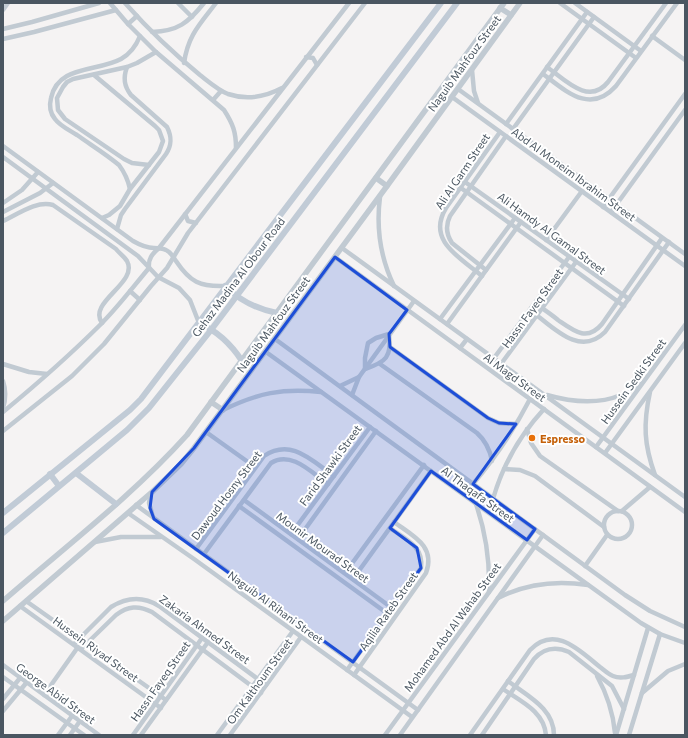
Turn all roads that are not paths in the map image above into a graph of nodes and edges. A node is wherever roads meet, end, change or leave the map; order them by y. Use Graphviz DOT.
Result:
graph roads {
  1 [pos="8,3"];
  2 [pos="99,3"];
  3 [pos="110,3"];
  4 [pos="125,3"];
  5 [pos="178,3"];
  6 [pos="204,3"];
  7 [pos="216,3"];
  8 [pos="349,3"];
  9 [pos="365,3"];
  10 [pos="441,3"];
  11 [pos="457,3"];
  12 [pos="520,3"];
  13 [pos="560,3"];
  14 [pos="575,3"];
  15 [pos="666,3"];
  16 [pos="677,3"];
  17 [pos="502,6"];
  18 [pos="3,10"];
  19 [pos="116,10"];
  20 [pos="661,11"];
  21 [pos="587,12"];
  22 [pos="511,15"];
  23 [pos="137,16"];
  24 [pos="668,16"];
  25 [pos="192,17"];
  26 [pos="594,17"];
  27 [pos="582,19"];
  28 [pos="128,24"];
  29 [pos="589,24"];
  30 [pos="3,29"];
  31 [pos="152,32"];
  32 [pos="140,36"];
  33 [pos="652,36"];
  34 [pos="3,39"];
  35 [pos="634,46"];
  36 [pos="641,51"];
  37 [pos="156,52"];
  38 [pos="629,53"];
  39 [pos="306,57"];
  40 [pos="636,58"];
  41 [pos="685,60"];
  42 [pos="184,63"];
  43 [pos="317,65"];
  44 [pos="127,67"];
  45 [pos="547,67"];
  46 [pos="472,70"];
  47 [pos="554,72"];
  48 [pos="543,74"];
  49 [pos="94,75"];
  50 [pos="549,79"];
  51 [pos="285,86"];
  52 [pos="458,89"];
  53 [pos="221,91"];
  54 [pos="685,94"];
  55 [pos="452,97"];
  56 [pos="213,100"];
  57 [pos="683,101"];
  58 [pos="366,102"];
  59 [pos="479,104"];
  60 [pos="377,110"];
  61 [pos="685,110"];
  62 [pos="506,124"];
  63 [pos="512,129"];
  64 [pos="500,132"];
  65 [pos="506,136"];
  66 [pos="3,146"];
  67 [pos="236,148"];
  68 [pos="3,157"];
  69 [pos="149,165"];
  70 [pos="38,172"];
  71 [pos="376,178"];
  72 [pos="33,179"];
  73 [pos="465,182"];
  74 [pos="53,183"];
  75 [pos="387,186"];
  76 [pos="471,186"];
  77 [pos="461,188"];
  78 [pos="46,189"];
  79 [pos="130,190"];
  80 [pos="467,192"];
  81 [pos="582,192"];
  82 [pos="380,197"];
  83 [pos="609,199"];
  84 [pos="3,203"];
  85 [pos="617,204"];
  86 [pos="603,207"];
  87 [pos="3,212"];
  88 [pos="611,212"];
  89 [pos="185,214"];
  90 [pos="102,218"];
  91 [pos="515,218"];
  92 [pos="3,221"];
  93 [pos="521,222"];
  94 [pos="196,223"];
  95 [pos="440,224"];
  96 [pos="510,224"];
  97 [pos="447,225"];
  98 [pos="517,228"];
  99 [pos="117,229"];
  100 [pos="662,238"];
  101 [pos="546,240"];
  102 [pos="669,242"];
  103 [pos="657,246"];
  104 [pos="158,248"];
  105 [pos="342,248"];
  106 [pos="663,250"];
  107 [pos="685,254"];
  108 [pos="174,257"];
  109 [pos="335,257"];
  110 [pos="569,257"];
  111 [pos="576,262"];
  112 [pos="565,263"];
  113 [pos="480,265"];
  114 [pos="685,266"];
  115 [pos="149,268"];
  116 [pos="572,268"];
  117 [pos="476,270"];
  118 [pos="486,270"];
  119 [pos="482,276"];
  120 [pos="158,277"];
  121 [pos="225,286"];
  122 [pos="395,287"];
  123 [pos="130,291"];
  124 [pos="622,295"];
  125 [pos="236,296"];
  126 [pos="629,299"];
  127 [pos="140,300"];
  128 [pos="414,301"];
  129 [pos="617,302"];
  130 [pos="535,303"];
  131 [pos="624,306"];
  132 [pos="542,308"];
  133 [pos="407,310"];
  134 [pos="530,310"];
  135 [pos="277,313"];
  136 [pos="537,316"];
  137 [pos="440,319"];
  138 [pos="102,323"];
  139 [pos="198,323"];
  140 [pos="447,324"];
  141 [pos="685,325"];
  142 [pos="211,330"];
  143 [pos="389,334"];
  144 [pos="275,339"];
  145 [pos="466,339"];
  146 [pos="685,343"];
  147 [pos="390,347"];
  148 [pos="460,348"];
  149 [pos="266,352"];
  150 [pos="494,358"];
  151 [pos="242,362"];
  152 [pos="3,364"];
  153 [pos="380,364"];
  154 [pos="501,364"];
  155 [pos="365,369"];
  156 [pos="47,374"];
  157 [pos="359,377"];
  158 [pos="3,381"];
  159 [pos="642,384"];
  160 [pos="340,386"];
  161 [pos="650,390"];
  162 [pos="322,392"];
  163 [pos="543,394"];
  164 [pos="352,395"];
  165 [pos="530,399"];
  166 [pos="212,402"];
  167 [pos="3,408"];
  168 [pos="222,410"];
  169 [pos="544,410"];
  170 [pos="3,412"];
  171 [pos="516,424"];
  172 [pos="370,427"];
  173 [pos="527,429"];
  174 [pos="3,431"];
  175 [pos="376,431"];
  176 [pos="206,432"];
  177 [pos="603,438"];
  178 [pos="612,444"];
  179 [pos="596,447"];
  180 [pos="604,453"];
  181 [pos="492,461"];
  182 [pos="424,465"];
  183 [pos="256,467"];
  184 [pos="504,469"];
  185 [pos="431,471"];
  186 [pos="76,473"];
  187 [pos="50,474"];
  188 [pos="251,474"];
  189 [pos="655,475"];
  190 [pos="334,476"];
  191 [pos="259,479"];
  192 [pos="328,484"];
  193 [pos="473,484"];
  194 [pos="59,486"];
  195 [pos="650,487"];
  196 [pos="152,492"];
  197 [pos="685,497"];
  198 [pos="493,499"];
  199 [pos="244,500"];
  200 [pos="116,504"];
  201 [pos="476,504"];
  202 [pos="136,505"];
  203 [pos="239,506"];
  204 [pos="620,511"];
  205 [pos="685,512"];
  206 [pos="3,513"];
  207 [pos="128,513"];
  208 [pos="154,519"];
  209 [pos="394,522"];
  210 [pos="604,527"];
  211 [pos="390,528"];
  212 [pos="535,529"];
  213 [pos="3,533"];
  214 [pos="291,534"];
  215 [pos="542,535"];
  216 [pos="608,535"];
  217 [pos="162,537"];
  218 [pos="298,539"];
  219 [pos="527,540"];
  220 [pos="94,542"];
  221 [pos="535,546"];
  222 [pos="196,548"];
  223 [pos="204,554"];
  224 [pos="585,566"];
  225 [pos="345,573"];
  226 [pos="353,579"];
  227 [pos="239,580"];
  228 [pos="588,585"];
  229 [pos="234,587"];
  230 [pos="489,592"];
  231 [pos="497,599"];
  232 [pos="3,601"];
  233 [pos="26,601"];
  234 [pos="20,606"];
  235 [pos="392,608"];
  236 [pos="388,614"];
  237 [pos="3,622"];
  238 [pos="685,627"];
  239 [pos="648,628"];
  240 [pos="293,631"];
  241 [pos="660,634"];
  242 [pos="301,637"];
  243 [pos="80,638"];
  244 [pos="202,638"];
  245 [pos="208,642"];
  246 [pos="87,643"];
  247 [pos="685,643"];
  248 [pos="74,644"];
  249 [pos="197,645"];
  250 [pos="80,648"];
  251 [pos="203,650"];
  252 [pos="353,662"];
  253 [pos="685,664"];
  254 [pos="3,665"];
  255 [pos="359,667"];
  256 [pos="347,670"];
  257 [pos="596,674"];
  258 [pos="354,675"];
  259 [pos="634,675"];
  260 [pos="3,677"];
  261 [pos="20,678"];
  262 [pos="258,679"];
  263 [pos="508,681"];
  264 [pos="27,682"];
  265 [pos="14,685"];
  266 [pos="266,685"];
  267 [pos="253,686"];
  268 [pos="515,687"];
  269 [pos="503,689"];
  270 [pos="21,690"];
  271 [pos="261,693"];
  272 [pos="642,693"];
  273 [pos="510,694"];
  274 [pos="44,695"];
  275 [pos="160,696"];
  276 [pos="3,699"];
  277 [pos="166,700"];
  278 [pos="408,702"];
  279 [pos="155,703"];
  280 [pos="161,708"];
  281 [pos="624,709"];
  282 [pos="403,710"];
  283 [pos="418,710"];
  284 [pos="3,711"];
  285 [pos="72,716"];
  286 [pos="412,717"];
  287 [pos="80,721"];
  288 [pos="67,723"];
  289 [pos="75,728"];
  290 [pos="218,733"];
  291 [pos="58,735"];
  292 [pos="70,735"];
  293 [pos="84,735"];
  294 [pos="99,735"];
  295 [pos="132,735"];
  296 [pos="141,735"];
  297 [pos="225,735"];
  298 [pos="230,735"];
  299 [pos="385,735"];
  300 [pos="400,735"];
  301 [pos="470,735"];
  302 [pos="482,735"];
  303 [pos="546,735"];
  304 [pos="554,735"];
  305 [pos="616,735"];
  306 [pos="629,735"];
  1 -- 18 [label="street"];
  2 -- 30 [label="street"];
  3 -- 19 [label="street"];
  4 -- 23 [label="street"];
  5 -- 25 [label="street"];
  6 -- 25 [label="street"];
  7 -- 42 [label="street"];
  8 -- 39 [label="street"];
  9 -- 43 [label="street"];
  10 -- 58 [label="main road, Gehaz Madina Al Obour Road"];
  11 -- 60 [label="main road, Gehaz Madina Al Obour Road"];
  12 -- 22 [label="street, Naguib Mahfouz Street"];
  13 -- 27 [label="street"];
  14 -- 21 [label="street"];
  15 -- 20 [label="street"];
  16 -- 24 [label="street"];
  17 -- 22 [label="street"];
  17 -- 71 [label="street, Naguib Mahfouz Street"];
  19 -- 28 [label="street"];
  19 -- 34 [label="street"];
  20 -- 24 [label="street"];
  20 -- 35 [label="street"];
  21 -- 26 [label="street"];
  21 -- 27 [label="street"];
  22 -- 46 [label="street, Naguib Mahfouz Street"];
  23 -- 28 [label="street"];
  23 -- 31 [label="street"];
  24 -- 33 [label="street"];
  25 -- 31 [label="street"];
  26 -- 29 [label="street"];
  26 -- 35 [label="street"];
  27 -- 29 [label="street"];
  27 -- 45 [label="street"];
  28 -- 32 [label="street"];
  29 -- 38 [label="street"];
  29 -- 47 [label="street"];
  31 -- 42 [label="street"];
  32 -- 37 [label="street"];
  32 -- 79 [label="street"];
  33 -- 36 [label="street"];
  33 -- 41 [label="street"];
  35 -- 36 [label="street"];
  35 -- 38 [label="street"];
  36 -- 40 [label="street"];
  37 -- 44 [label="street"];
  37 -- 56 [label="street"];
  38 -- 40 [label="street"];
  38 -- 47 [label="street"];
  39 -- 43 [label="street"];
  39 -- 51 [label="street"];
  40 -- 50 [label="street"];
  42 -- 53 [label="street"];
  43 -- 94 [label="street"];
  44 -- 49 [label="street"];
  44 -- 99 [label="street"];
  45 -- 47 [label="street"];
  45 -- 48 [label="street"];
  46 -- 52 [label="street, Naguib Mahfouz Street"];
  46 -- 59 [label="street"];
  47 -- 50 [label="street"];
  48 -- 50 [label="street"];
  48 -- 62 [label="street"];
  49 -- 69 [label="street"];
  49 -- 69 [label="street"];
  50 -- 63 [label="street"];
  51 -- 53 [label="street"];
  51 -- 67 [label="street"];
  52 -- 55 [label="street, Naguib Mahfouz Street"];
  52 -- 59 [label="street, Abd Al Moneim Ibrahim Street"];
  53 -- 56 [label="street"];
  54 -- 57 [label="street"];
  55 -- 64 [label="street, Abd Al Moneim Ibrahim Street"];
  55 -- 75 [label="street, Naguib Mahfouz Street"];
  56 -- 67 [label="street"];
  57 -- 83 [label="street"];
  58 -- 60 [label="main road"];
  58 -- 121 [label="main road, Gehaz Madina Al Obour Road"];
  59 -- 62 [label="street, Abd Al Moneim Ibrahim Street"];
  60 -- 125 [label="main road, Gehaz Madina Al Obour Road"];
  61 -- 85 [label="street"];
  62 -- 63 [label="street, Abd Al Moneim Ibrahim Street"];
  63 -- 83 [label="street, Abd Al Moneim Ibrahim Street"];
  64 -- 65 [label="street, Abd Al Moneim Ibrahim Street"];
  64 -- 73 [label="street, Ali Al Garm Street"];
  65 -- 76 [label="street, Ali Al Garm Street"];
  65 -- 81 [label="street, Abd Al Moneim Ibrahim Street"];
  66 -- 70 [label="street"];
  67 -- 89 [label="street"];
  68 -- 72 [label="street"];
  69 -- 79 [label="street"];
  70 -- 72 [label="street"];
  70 -- 74 [label="street"];
  71 -- 75 [label="street"];
  71 -- 135 [label="street, Naguib Mahfouz Street"];
  72 -- 78 [label="street"];
  72 -- 84 [label="street"];
  73 -- 76 [label="street, Ali Hamdy Al Gamal Street"];
  73 -- 77 [label="street, Ali Al Garm Street"];
  74 -- 78 [label="street"];
  74 -- 90 [label="street"];
  75 -- 82 [label="street, Naguib Mahfouz Street"];
  76 -- 80 [label="street, Ali Al Garm Street"];
  76 -- 91 [label="street, Ali Hamdy Al Gamal Street"];
  77 -- 80 [label="street, Ali Hamdy Al Gamal Street"];
  77 -- 95 [label="street, Ali Al Garm Street"];
  78 -- 87 [label="street"];
  78 -- 115 [label="street"];
  79 -- 90 [label="street"];
  80 -- 96 [label="street, Ali Hamdy Al Gamal Street"];
  80 -- 97 [label="street, Ali Al Garm Street"];
  81 -- 86 [label="street, Abd Al Moneim Ibrahim Street"];
  81 -- 101 [label="street"];
  82 -- 105 [label="street, Naguib Mahfouz Street"];
  82 -- 122 [label="street"];
  83 -- 85 [label="street, Abd Al Moneim Ibrahim Street"];
  83 -- 86 [label="street"];
  85 -- 88 [label="street"];
  85 -- 100 [label="street, Abd Al Moneim Ibrahim Street"];
  86 -- 88 [label="street, Abd Al Moneim Ibrahim Street"];
  88 -- 103 [label="street, Abd Al Moneim Ibrahim Street"];
  89 -- 94 [label="street"];
  89 -- 104 [label="street"];
  90 -- 99 [label="street"];
  91 -- 93 [label="street, Ali Hamdy Al Gamal Street"];
  91 -- 96 [label="street"];
  92 -- 138 [label="street"];
  93 -- 98 [label="street"];
  93 -- 101 [label="street, Ali Hamdy Al Gamal Street"];
  94 -- 108 [label="street"];
  95 -- 97 [label="street"];
  95 -- 117 [label="street, Ali Al Garm Street"];
  96 -- 98 [label="street, Ali Hamdy Al Gamal Street"];
  96 -- 113 [label="street"];
  97 -- 113 [label="street, Ali Al Garm Street"];
  98 -- 112 [label="street, Ali Hamdy Al Gamal Street"];
  98 -- 118 [label="street"];
  99 -- 104 [label="street"];
  100 -- 102 [label="street, Abd Al Moneim Ibrahim Street"];
  100 -- 103 [label="street"];
  101 -- 110 [label="street, Ali Hamdy Al Gamal Street"];
  102 -- 106 [label="street"];
  102 -- 107 [label="street, Abd Al Moneim Ibrahim Street"];
  103 -- 106 [label="street, Abd Al Moneim Ibrahim Street"];
  103 -- 124 [label="street"];
  104 -- 108 [label="street"];
  104 -- 115 [label="street"];
  105 -- 109 [label="street, Naguib Mahfouz Street"];
  105 -- 122 [label="street, Al Magd Street"];
  106 -- 114 [label="street, Abd Al Moneim Ibrahim Street"];
  106 -- 126 [label="street"];
  108 -- 120 [label="street"];
  108 -- 121 [label="street"];
  109 -- 133 [label="street, Al Magd Street"];
  109 -- 144 [label="street, Naguib Mahfouz Street"];
  110 -- 111 [label="street, Ali Hamdy Al Gamal Street"];
  110 -- 112 [label="street, Hassn Fayeq Street"];
  111 -- 116 [label="street, Hassn Fayeq Street"];
  111 -- 124 [label="street, Ali Hamdy Al Gamal Street"];
  112 -- 116 [label="street, Ali Hamdy Al Gamal Street"];
  112 -- 130 [label="street, Hassn Fayeq Street"];
  113 -- 117 [label="street"];
  113 -- 118 [label="street, Ali Al Garm Street"];
  115 -- 120 [label="street"];
  115 -- 123 [label="street"];
  116 -- 129 [label="street, Ali Hamdy Al Gamal Street"];
  116 -- 132 [label="street, Hassn Fayeq Street"];
  117 -- 119 [label="street, Ali Al Garm Street"];
  117 -- 137 [label="street"];
  118 -- 119 [label="street"];
  119 -- 140 [label="street"];
  120 -- 127 [label="street"];
  120 -- 139 [label="street"];
  121 -- 125 [label="main road"];
  121 -- 139 [label="main road, Gehaz Madina Al Obour Road"];
  122 -- 128 [label="street, Al Magd Street"];
  123 -- 127 [label="street"];
  123 -- 138 [label="street"];
  124 -- 126 [label="street, Ali Hamdy Al Gamal Street"];
  124 -- 129 [label="street"];
  125 -- 135 [label="main road"];
  125 -- 142 [label="main road, Gehaz Madina Al Obour Road"];
  126 -- 131 [label="street"];
  127 -- 174 [label="street"];
  128 -- 133 [label="street"];
  128 -- 137 [label="street, Al Magd Street"];
  129 -- 131 [label="street, Ali Hamdy Al Gamal Street"];
  129 -- 132 [label="street"];
  130 -- 132 [label="street"];
  130 -- 134 [label="street, Hassn Fayeq Street"];
  131 -- 136 [label="street"];
  132 -- 136 [label="street, Hassn Fayeq Street"];
  133 -- 143 [label="street"];
  133 -- 148 [label="street, Al Magd Street"];
  134 -- 136 [label="street"];
  134 -- 150 [label="street, Hassn Fayeq Street"];
  135 -- 151 [label="street, Naguib Mahfouz Street"];
  136 -- 154 [label="street, Hassn Fayeq Street"];
  137 -- 140 [label="street, Al Magd Street"];
  138 -- 156 [label="street"];
  139 -- 142 [label="main road"];
  139 -- 187 [label="main road, Gehaz Madina Al Obour Road"];
  140 -- 145 [label="street, Al Magd Street"];
  141 -- 159 [label="street, Hussein Sedki Street"];
  142 -- 151 [label="main road"];
  142 -- 186 [label="main road, Gehaz Madina Al Obour Road"];
  143 -- 147 [label="street"];
  143 -- 155 [label="street"];
  143 -- 155 [label="street"];
  144 -- 149 [label="street, Naguib Mahfouz Street"];
  144 -- 160 [label="street, Al Thaqafa Street"];
  145 -- 148 [label="street"];
  145 -- 150 [label="street, Al Magd Street"];
  146 -- 161 [label="street, Hussein Sedki Street"];
  147 -- 153 [label="street"];
  147 -- 171 [label="street"];
  148 -- 165 [label="street, Al Magd Street"];
  149 -- 162 [label="street, Al Thaqafa Street"];
  149 -- 168 [label="street, Naguib Mahfouz Street"];
  150 -- 154 [label="street, Al Magd Street"];
  151 -- 166 [label="street, Naguib Mahfouz Street"];
  152 -- 156 [label="street"];
  153 -- 155 [label="street"];
  153 -- 181 [label="street"];
  154 -- 163 [label="street, Al Magd Street"];
  155 -- 157 [label="street"];
  156 -- 170 [label="street"];
  157 -- 160 [label="street"];
  157 -- 164 [label="street"];
  158 -- 167 [label="street"];
  159 -- 163 [label="street"];
  159 -- 177 [label="street, Hussein Sedki Street"];
  160 -- 164 [label="street, Al Thaqafa Street"];
  161 -- 178 [label="street, Hussein Sedki Street"];
  161 -- 189 [label="street"];
  162 -- 168 [label="street"];
  162 -- 172 [label="street, Al Thaqafa Street"];
  163 -- 177 [label="street, Al Magd Street"];
  164 -- 193 [label="street, Al Thaqafa Street"];
  165 -- 169 [label="street, Al Magd Street"];
  165 -- 171 [label="street"];
  166 -- 168 [label="street"];
  166 -- 200 [label="street, Naguib Mahfouz Street"];
  168 -- 176 [label="street, Naguib Mahfouz Street"];
  169 -- 173 [label="street"];
  169 -- 179 [label="street, Al Magd Street"];
  171 -- 181 [label="street"];
  172 -- 175 [label="street, Al Thaqafa Street"];
  172 -- 190 [label="street, Farid Shawki Street"];
  173 -- 184 [label="street"];
  173 -- 204 [label="street"];
  175 -- 182 [label="street, Al Thaqafa Street"];
  175 -- 218 [label="street, Farid Shawki Street"];
  176 -- 183 [label="street"];
  176 -- 196 [label="street, Naguib Mahfouz Street"];
  177 -- 178 [label="street, Al Magd Street"];
  177 -- 179 [label="street, Hussein Sedki Street"];
  178 -- 180 [label="street, Hussein Sedki Street"];
  178 -- 189 [label="street, Al Magd Street"];
  179 -- 180 [label="street, Al Magd Street"];
  180 -- 195 [label="street, Al Magd Street"];
  181 -- 193 [label="street"];
  182 -- 185 [label="street, Al Thaqafa Street"];
  182 -- 225 [label="street"];
  183 -- 188 [label="street, Dawoud Hosny Street"];
  183 -- 190 [label="street, Dawoud Hosny Street"];
  184 -- 198 [label="street"];
  184 -- 210 [label="street"];
  185 -- 201 [label="street, Al Thaqafa Street"];
  185 -- 209 [label="street"];
  186 -- 194 [label="main road, Gehaz Madina Al Obour Road"];
  186 -- 200 [label="main road"];
  187 -- 194 [label="main road"];
  187 -- 206 [label="main road, Gehaz Madina Al Obour Road"];
  188 -- 191 [label="street"];
  188 -- 222 [label="street, Dawoud Hosny Street"];
  189 -- 197 [label="street, Al Magd Street"];
  190 -- 192 [label="street, Farid Shawki Street"];
  191 -- 192 [label="street, Dawoud Hosny Street"];
  191 -- 199 [label="street, Dawoud Hosny Street"];
  192 -- 214 [label="street, Farid Shawki Street"];
  193 -- 198 [label="street, Al Thaqafa Street"];
  194 -- 213 [label="main road, Gehaz Madina Al Obour Road"];
  195 -- 204 [label="street"];
  195 -- 205 [label="street, Al Magd Street"];
  196 -- 202 [label="street, Naguib Mahfouz Street"];
  196 -- 208 [label="street"];
  198 -- 212 [label="street, Al Thaqafa Street"];
  199 -- 203 [label="street, Dawoud Hosny Street"];
  199 -- 214 [label="street, Mounir Mourad Street"];
  200 -- 232 [label="street, Naguib Mahfouz Street"];
  201 -- 219 [label="street, Al Thaqafa Street"];
  201 -- 230 [label="street"];
  202 -- 207 [label="street, Naguib Mahfouz Street"];
  202 -- 208 [label="street, Naguib Al Rihani Street"];
  203 -- 223 [label="street, Dawoud Hosny Street"];
  203 -- 236 [label="street, Mounir Mourad Street"];
  204 -- 210 [label="street"];
  204 -- 216 [label="street"];
  207 -- 217 [label="street, Naguib Al Rihani Street"];
  207 -- 220 [label="street, Naguib Mahfouz Street"];
  208 -- 222 [label="street, Naguib Al Rihani Street"];
  209 -- 211 [label="street"];
  209 -- 255 [label="street, Aqilia Rateb Street"];
  210 -- 216 [label="street"];
  211 -- 226 [label="street"];
  211 -- 235 [label="street, Aqilia Rateb Street"];
  212 -- 215 [label="street, Al Thaqafa Street"];
  212 -- 219 [label="street, Mohamed Abd Al Wahab Street"];
  214 -- 218 [label="street, Mounir Mourad Street"];
  215 -- 221 [label="street, Mohamed Abd Al Wahab Street"];
  215 -- 224 [label="street, Al Thaqafa Street"];
  216 -- 224 [label="street"];
  217 -- 220 [label="street"];
  217 -- 229 [label="street, Naguib Al Rihani Street"];
  218 -- 225 [label="street, Mounir Mourad Street"];
  219 -- 221 [label="street, Al Thaqafa Street"];
  219 -- 230 [label="street, Mohamed Abd Al Wahab Street"];
  220 -- 233 [label="street, Naguib Mahfouz Street"];
  221 -- 228 [label="street, Al Thaqafa Street"];
  221 -- 231 [label="street, Mohamed Abd Al Wahab Street"];
  222 -- 223 [label="street, Naguib Al Rihani Street"];
  223 -- 227 [label="street, Naguib Al Rihani Street"];
  224 -- 238 [label="street, Al Thaqafa Street"];
  225 -- 226 [label="street, Mounir Mourad Street"];
  226 -- 235 [label="street, Mounir Mourad Street"];
  227 -- 229 [label="street"];
  227 -- 252 [label="street, Naguib Al Rihani Street"];
  228 -- 231 [label="street"];
  228 -- 239 [label="street, Al Thaqafa Street"];
  229 -- 240 [label="street, Naguib Al Rihani Street"];
  230 -- 278 [label="street, Mohamed Abd Al Wahab Street"];
  231 -- 283 [label="street, Mohamed Abd Al Wahab Street"];
  233 -- 234 [label="street, Naguib Mahfouz Street"];
  233 -- 243 [label="street, Hussein Riyad Street"];
  234 -- 237 [label="street, Naguib Mahfouz Street"];
  234 -- 248 [label="street, Hussein Riyad Street"];
  235 -- 236 [label="street, Aqilia Rateb Street"];
  236 -- 252 [label="street, Aqilia Rateb Street"];
  239 -- 241 [label="street, Al Thaqafa Street"];
  239 -- 259 [label="street"];
  240 -- 242 [label="street, Naguib Al Rihani Street"];
  240 -- 262 [label="street, Om Kalthoum Street"];
  241 -- 247 [label="street, Al Thaqafa Street"];
  241 -- 272 [label="street"];
  242 -- 256 [label="street, Naguib Al Rihani Street"];
  242 -- 266 [label="street, Om Kalthoum Street"];
  243 -- 244 [label="street, Zakaria Ahmed Street"];
  243 -- 246 [label="street, Hussein Riyad Street"];
  243 -- 248 [label="street, Zakaria Ahmed Street"];
  244 -- 245 [label="street, Zakaria Ahmed Street"];
  244 -- 249 [label="street, Hassn Fayeq Street"];
  245 -- 251 [label="street, Hassn Fayeq Street"];
  245 -- 262 [label="street, Zakaria Ahmed Street"];
  246 -- 249 [label="street, Zakaria Ahmed Street"];
  246 -- 250 [label="street, Zakaria Ahmed Street"];
  246 -- 275 [label="street, Hussein Riyad Street"];
  248 -- 250 [label="street, Hussein Riyad Street"];
  249 -- 251 [label="street, Zakaria Ahmed Street"];
  249 -- 275 [label="street, Hassn Fayeq Street"];
  250 -- 274 [label="street, Zakaria Ahmed Street"];
  250 -- 279 [label="street, Hussein Riyad Street"];
  251 -- 267 [label="street, Zakaria Ahmed Street"];
  251 -- 277 [label="street, Hassn Fayeq Street"];
  252 -- 255 [label="street, Naguib Al Rihani Street"];
  252 -- 256 [label="street, Aqilia Rateb Street"];
  253 -- 272 [label="street"];
  254 -- 261 [label="street, George Abid Street"];
  255 -- 258 [label="street, Aqilia Rateb Street"];
  255 -- 278 [label="street, Naguib Al Rihani Street"];
  256 -- 258 [label="street, Naguib Al Rihani Street"];
  257 -- 268 [label="street"];
  257 -- 281 [label="street"];
  257 -- 305 [label="street"];
  258 -- 282 [label="street, Naguib Al Rihani Street"];
  259 -- 263 [label="street"];
  259 -- 281 [label="street"];
  260 -- 265 [label="street, George Abid Street"];
  261 -- 264 [label="street, George Abid Street"];
  261 -- 265 [label="street"];
  262 -- 266 [label="street, Zakaria Ahmed Street"];
  262 -- 267 [label="street, Om Kalthoum Street"];
  263 -- 268 [label="street"];
  263 -- 269 [label="street"];
  264 -- 270 [label="street"];
  264 -- 274 [label="street, George Abid Street"];
  265 -- 270 [label="street, George Abid Street"];
  265 -- 276 [label="street"];
  266 -- 271 [label="street, Om Kalthoum Street"];
  267 -- 271 [label="street, Zakaria Ahmed Street"];
  267 -- 290 [label="street, Om Kalthoum Street"];
  268 -- 273 [label="street"];
  268 -- 304 [label="street"];
  269 -- 273 [label="street"];
  269 -- 301 [label="street"];
  270 -- 284 [label="street"];
  270 -- 288 [label="street, George Abid Street"];
  271 -- 298 [label="street, Om Kalthoum Street"];
  272 -- 306 [label="street"];
  273 -- 302 [label="street"];
  273 -- 303 [label="street"];
  274 -- 285 [label="street, George Abid Street"];
  275 -- 277 [label="street, Hussein Riyad Street"];
  275 -- 279 [label="street, Hassn Fayeq Street"];
  277 -- 280 [label="street, Hassn Fayeq Street"];
  278 -- 282 [label="street, Mohamed Abd Al Wahab Street"];
  278 -- 283 [label="street, Naguib Al Rihani Street"];
  279 -- 280 [label="street, Hussein Riyad Street"];
  279 -- 295 [label="street, Hassn Fayeq Street"];
  280 -- 296 [label="street, Hassn Fayeq Street"];
  281 -- 305 [label="street"];
  282 -- 286 [label="street, Naguib Al Rihani Street"];
  282 -- 299 [label="street, Mohamed Abd Al Wahab Street"];
  283 -- 286 [label="street, Mohamed Abd Al Wahab Street"];
  285 -- 287 [label="street, George Abid Street"];
  285 -- 288 [label="street"];
  286 -- 300 [label="street, Mohamed Abd Al Wahab Street"];
  287 -- 289 [label="street"];
  287 -- 294 [label="street, George Abid Street"];
  288 -- 289 [label="street, George Abid Street"];
  288 -- 291 [label="street"];
  289 -- 292 [label="street"];
  289 -- 293 [label="street, George Abid Street"];
  290 -- 297 [label="street"];
}
